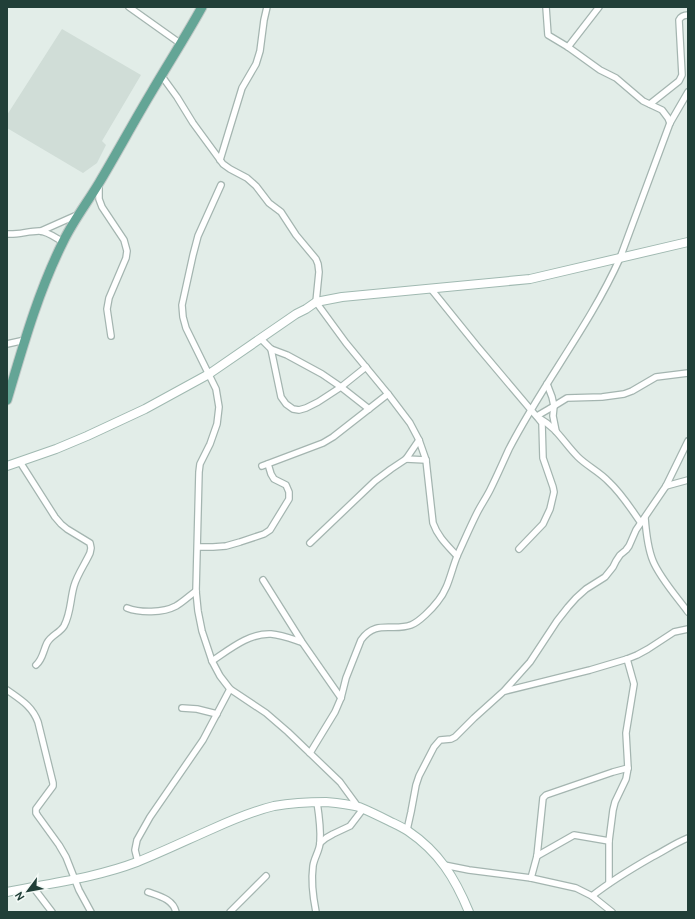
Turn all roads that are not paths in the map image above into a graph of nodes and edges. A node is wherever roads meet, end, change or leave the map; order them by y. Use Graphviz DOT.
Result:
graph roads {
  1 [pos="129,7"];
  2 [pos="202,7"];
  3 [pos="267,7"];
  4 [pos="546,7"];
  5 [pos="599,7"];
  6 [pos="688,15"];
  7 [pos="181,44"];
  8 [pos="568,47"];
  9 [pos="161,75"];
  10 [pos="688,92"];
  11 [pos="650,104"];
  12 [pos="670,123"];
  13 [pos="220,160"];
  14 [pos="99,183"];
  15 [pos="221,185"];
  16 [pos="79,214"];
  17 [pos="41,231"];
  18 [pos="7,234"];
  19 [pos="63,242"];
  20 [pos="688,242"];
  21 [pos="620,258"];
  22 [pos="431,289"];
  23 [pos="316,302"];
  24 [pos="111,336"];
  25 [pos="261,339"];
  26 [pos="25,340"];
  27 [pos="7,344"];
  28 [pos="271,349"];
  29 [pos="366,367"];
  30 [pos="688,373"];
  31 [pos="209,374"];
  32 [pos="546,384"];
  33 [pos="341,387"];
  34 [pos="388,394"];
  35 [pos="7,400"];
  36 [pos="554,406"];
  37 [pos="369,410"];
  38 [pos="531,410"];
  39 [pos="537,417"];
  40 [pos="556,431"];
  41 [pos="419,440"];
  42 [pos="688,441"];
  43 [pos="406,459"];
  44 [pos="426,460"];
  45 [pos="20,462"];
  46 [pos="7,466"];
  47 [pos="688,480"];
  48 [pos="666,486"];
  49 [pos="645,518"];
  50 [pos="641,523"];
  51 [pos="310,543"];
  52 [pos="198,547"];
  53 [pos="519,549"];
  54 [pos="457,556"];
  55 [pos="263,580"];
  56 [pos="196,591"];
  57 [pos="127,608"];
  58 [pos="688,612"];
  59 [pos="688,629"];
  60 [pos="302,642"];
  61 [pos="627,659"];
  62 [pos="212,661"];
  63 [pos="36,665"];
  64 [pos="230,689"];
  65 [pos="7,690"];
  66 [pos="504,691"];
  67 [pos="341,698"];
  68 [pos="182,708"];
  69 [pos="217,714"];
  70 [pos="310,753"];
  71 [pos="628,768"];
  72 [pos="317,802"];
  73 [pos="361,808"];
  74 [pos="406,830"];
  75 [pos="688,838"];
  76 [pos="609,841"];
  77 [pos="320,843"];
  78 [pos="537,856"];
  79 [pos="138,862"];
  80 [pos="444,865"];
  81 [pos="266,876"];
  82 [pos="531,878"];
  83 [pos="75,879"];
  84 [pos="608,883"];
  85 [pos="33,887"];
  86 [pos="7,892"];
  87 [pos="148,892"];
  88 [pos="592,896"];
  89 [pos="610,911"];
  90 [pos="52,912"];
  91 [pos="91,912"];
  92 [pos="176,912"];
  93 [pos="230,912"];
  94 [pos="316,912"];
  95 [pos="469,912"];
  1 -- 7 [label="street"];
  2 -- 7 [label="main road"];
  3 -- 13 [label="street"];
  4 -- 8 [label="street"];
  5 -- 8 [label="street"];
  6 -- 11 [label="street"];
  7 -- 9 [label="main road"];
  8 -- 11 [label="street"];
  9 -- 13 [label="street"];
  9 -- 14 [label="main road"];
  10 -- 12 [label="street"];
  11 -- 12 [label="street"];
  12 -- 21 [label="street"];
  13 -- 23 [label="street"];
  14 -- 16 [label="main road"];
  14 -- 24 [label="street"];
  15 -- 31 [label="street"];
  16 -- 17 [label="street"];
  16 -- 19 [label="main road"];
  17 -- 18 [label="street"];
  17 -- 19 [label="street"];
  19 -- 26 [label="main road"];
  20 -- 21 [label="street"];
  21 -- 22 [label="street"];
  21 -- 32 [label="street"];
  22 -- 23 [label="street"];
  22 -- 38 [label="street"];
  23 -- 25 [label="street"];
  23 -- 29 [label="street"];
  25 -- 28 [label="street"];
  25 -- 31 [label="street"];
  26 -- 27 [label="street"];
  26 -- 35 [label="main road"];
  28 -- 33 [label="street"];
  28 -- 33 [label="street"];
  29 -- 33 [label="street"];
  29 -- 34 [label="street"];
  30 -- 36 [label="street"];
  31 -- 45 [label="street"];
  31 -- 52 [label="street"];
  32 -- 36 [label="street"];
  32 -- 38 [label="street"];
  33 -- 37 [label="street"];
  34 -- 37 [label="street"];
  34 -- 41 [label="street"];
  36 -- 39 [label="street"];
  36 -- 40 [label="street"];
  37 -- 52 [label="street"];
  38 -- 39 [label="street"];
  38 -- 54 [label="street"];
  39 -- 40 [label="street"];
  39 -- 53 [label="street"];
  40 -- 50 [label="street"];
  41 -- 43 [label="street"];
  41 -- 44 [label="street"];
  42 -- 48 [label="street"];
  43 -- 44 [label="street"];
  43 -- 51 [label="street"];
  44 -- 54 [label="street"];
  45 -- 46 [label="street"];
  45 -- 63 [label="street"];
  47 -- 48 [label="street"];
  48 -- 49 [label="street"];
  49 -- 50 [label="street"];
  49 -- 58 [label="street"];
  50 -- 66 [label="street"];
  52 -- 56 [label="street"];
  54 -- 67 [label="street"];
  55 -- 60 [label="street"];
  56 -- 57 [label="street"];
  56 -- 62 [label="street"];
  59 -- 61 [label="street"];
  60 -- 62 [label="street"];
  60 -- 67 [label="street"];
  61 -- 66 [label="street"];
  61 -- 71 [label="street"];
  62 -- 64 [label="street"];
  64 -- 69 [label="street"];
  64 -- 70 [label="street"];
  65 -- 83 [label="street"];
  66 -- 74 [label="street"];
  67 -- 70 [label="street"];
  68 -- 69 [label="street"];
  69 -- 79 [label="street"];
  70 -- 73 [label="street"];
  71 -- 76 [label="street"];
  71 -- 78 [label="street"];
  72 -- 73 [label="street"];
  72 -- 77 [label="street"];
  72 -- 79 [label="street"];
  73 -- 74 [label="street"];
  73 -- 77 [label="street"];
  74 -- 80 [label="street"];
  75 -- 84 [label="street"];
  76 -- 78 [label="street"];
  76 -- 84 [label="street"];
  77 -- 94 [label="street"];
  78 -- 82 [label="street"];
  79 -- 83 [label="street"];
  80 -- 82 [label="street"];
  80 -- 95 [label="street"];
  81 -- 93 [label="street"];
  82 -- 88 [label="street"];
  83 -- 85 [label="street"];
  83 -- 91 [label="street"];
  84 -- 88 [label="street"];
  85 -- 86 [label="street"];
  85 -- 90 [label="street"];
  87 -- 92 [label="street"];
  88 -- 89 [label="street"];
}
